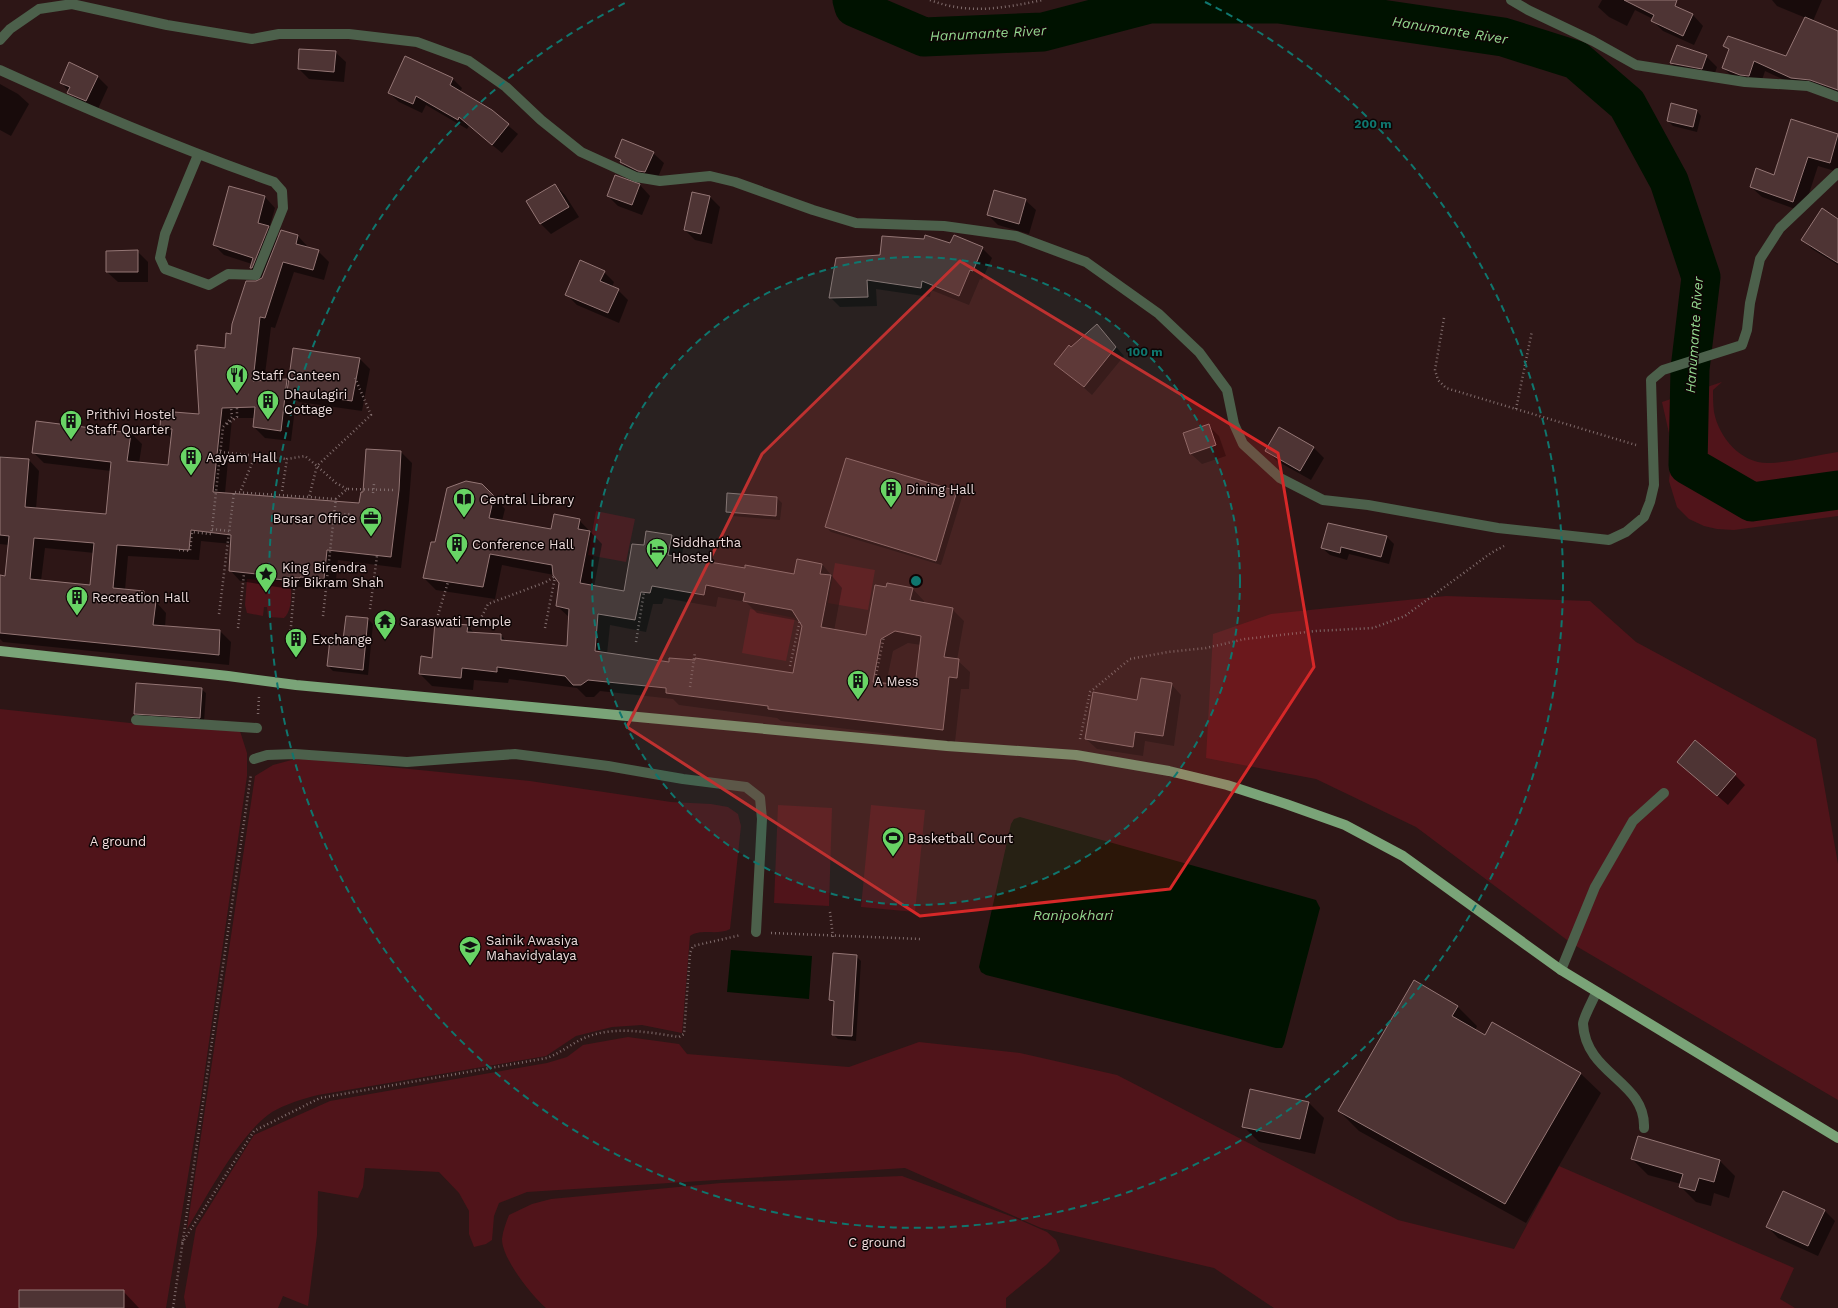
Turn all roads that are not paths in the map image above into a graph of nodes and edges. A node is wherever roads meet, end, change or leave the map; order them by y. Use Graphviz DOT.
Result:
graph roads {
  1 [pos="1511,0"];
  2 [pos="0,40"];
  3 [pos="0,70"];
  4 [pos="1838,97"];
  5 [pos="198,155"];
  6 [pos="1838,172"];
  7 [pos="0,651"];
  8 [pos="136,720"];
  9 [pos="257,728"];
  10 [pos="254,759"];
  11 [pos="1664,793"];
  12 [pos="756,932"];
  13 [pos="1561,970"];
  14 [pos="1596,993"];
  15 [pos="1644,1128"];
  16 [pos="1838,1138"];
  1 -- 4 [label="street"];
  2 -- 6 [label="street"];
  3 -- 5 [label="street"];
  5 -- 5 [label="street"];
  7 -- 13 [label="main road"];
  8 -- 9 [label="street"];
  10 -- 12 [label="street"];
  11 -- 13 [label="street"];
  13 -- 14 [label="main road"];
  14 -- 15 [label="street"];
  14 -- 16 [label="main road"];
}
